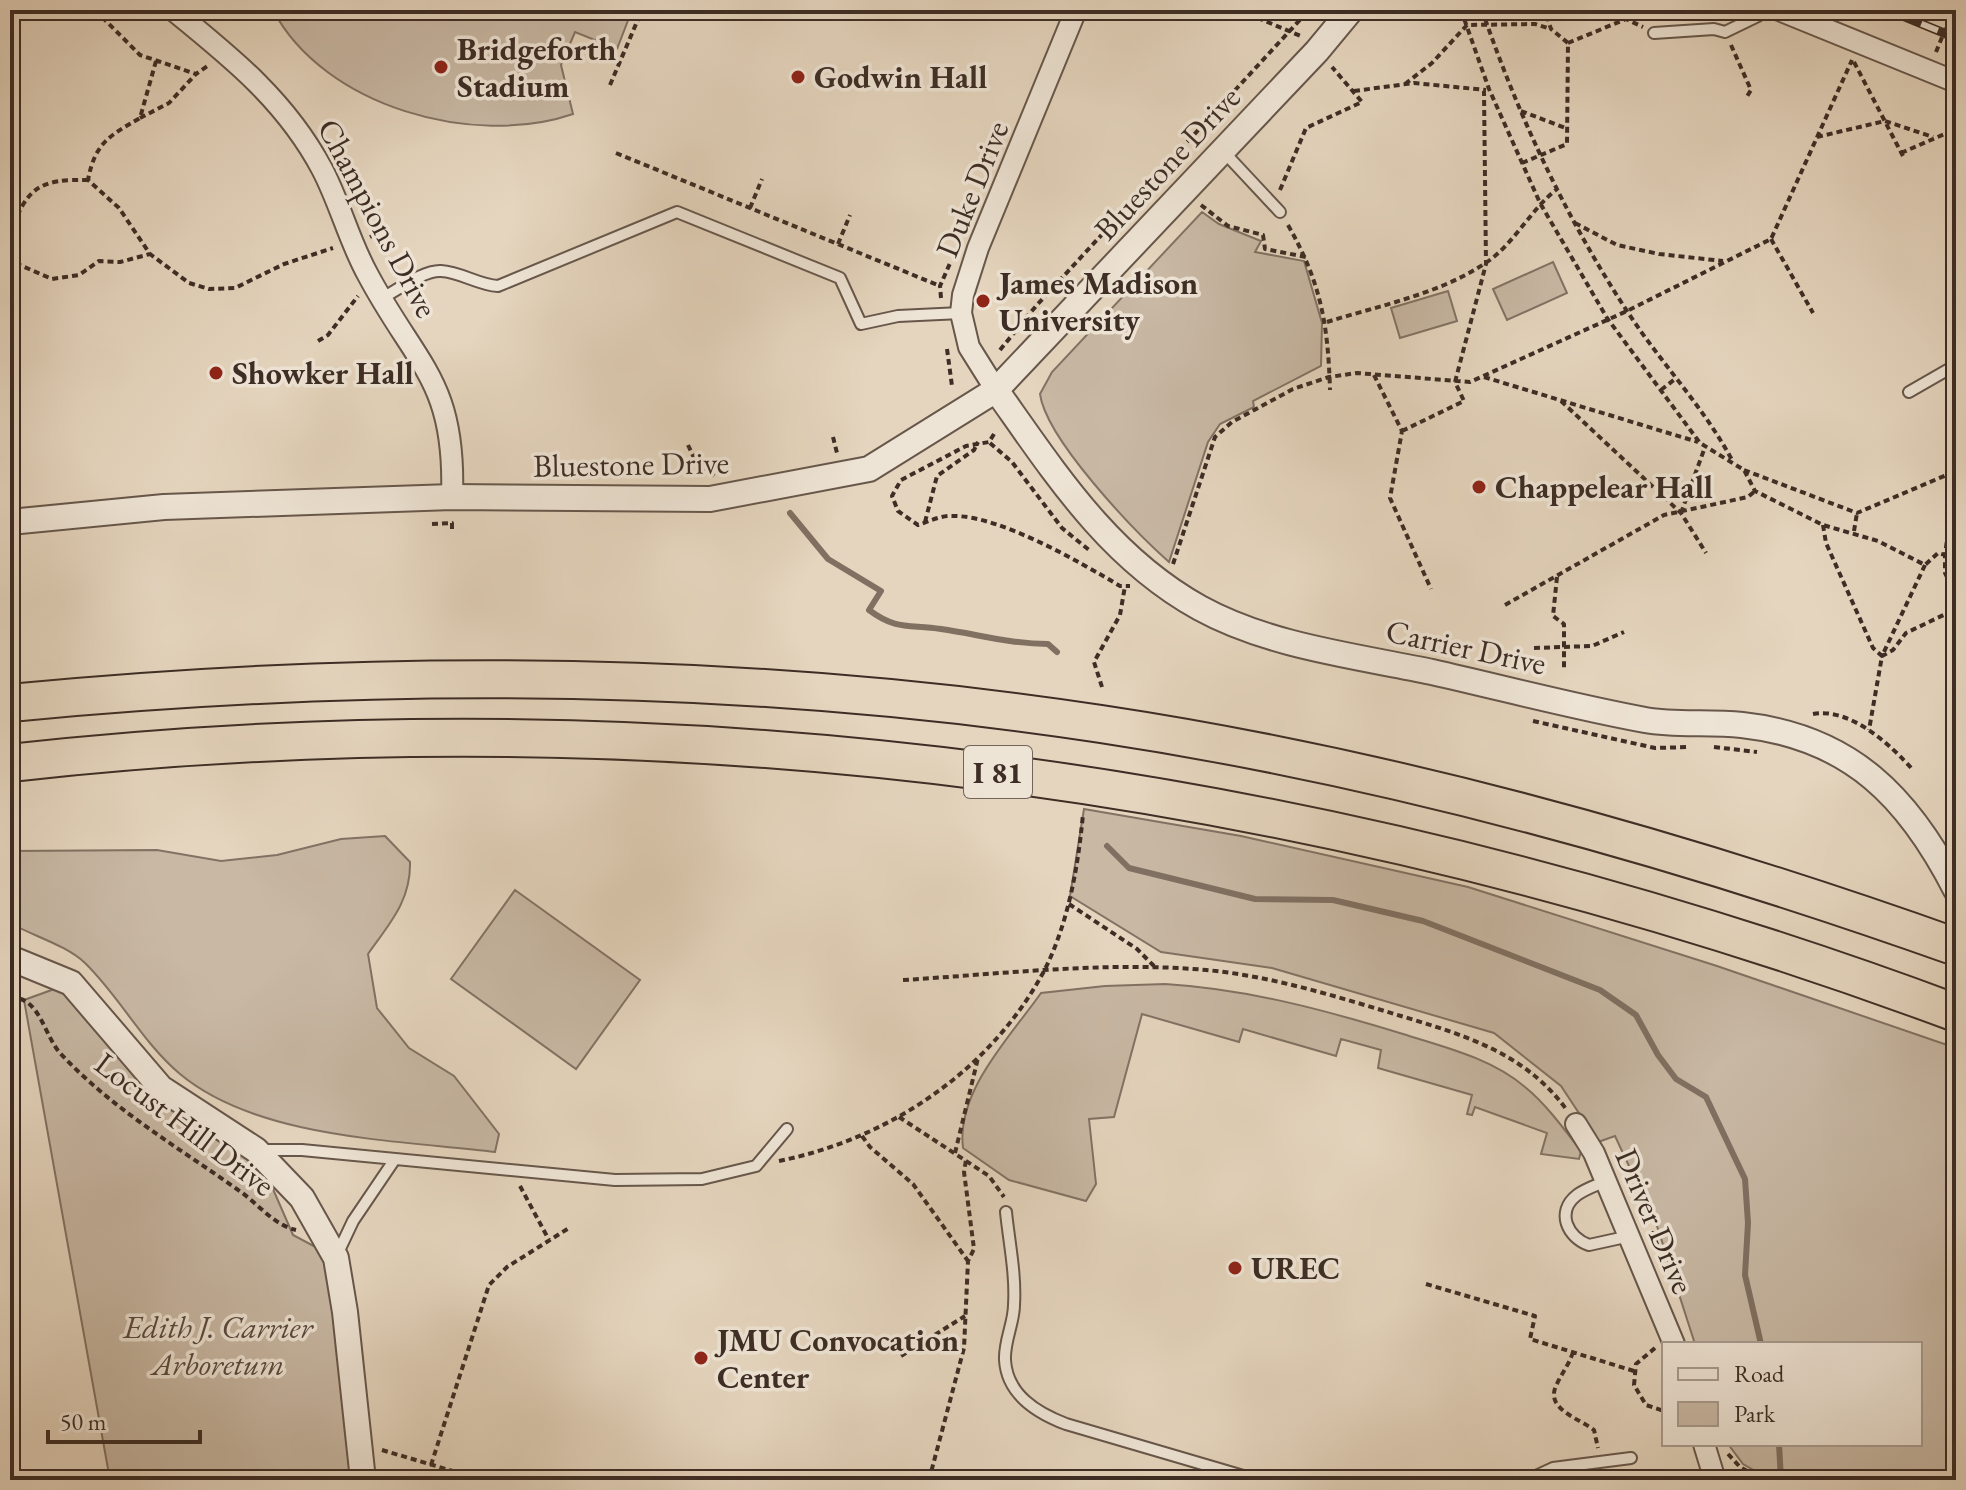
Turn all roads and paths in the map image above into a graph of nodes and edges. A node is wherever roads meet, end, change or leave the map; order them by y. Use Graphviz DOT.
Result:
graph roads {
  1 [pos="95,10"];
  2 [pos="173,10"];
  3 [pos="642,10"];
  4 [pos="1076,10"];
  5 [pos="1239,10"];
  6 [pos="1264,10"];
  7 [pos="1309,10"];
  8 [pos="1351,10"];
  9 [pos="1461,10"];
  10 [pos="1482,10"];
  11 [pos="1545,10"];
  12 [pos="1761,10"];
  13 [pos="1779,10"];
  14 [pos="1953,10"];
  15 [pos="1261,18"];
  16 [pos="1486,24"];
  17 [pos="1467,25"];
  18 [pos="1551,29"];
  19 [pos="1292,31"];
  20 [pos="1725,32"];
  21 [pos="1654,33"];
  22 [pos="1305,38"];
  23 [pos="1568,43"];
  24 [pos="1856,52"];
  25 [pos="156,61"];
  26 [pos="214,61"];
  27 [pos="1331,66"];
  28 [pos="1928,71"];
  29 [pos="196,74"];
  30 [pos="1956,82"];
  31 [pos="1405,84"];
  32 [pos="610,85"];
  33 [pos="1486,90"];
  34 [pos="1354,91"];
  35 [pos="1746,98"];
  36 [pos="1521,111"];
  37 [pos="140,118"];
  38 [pos="1885,121"];
  39 [pos="1568,129"];
  40 [pos="1956,129"];
  41 [pos="1816,137"];
  42 [pos="1933,137"];
  43 [pos="1223,151"];
  44 [pos="616,153"];
  45 [pos="1540,155"];
  46 [pos="1522,163"];
  47 [pos="762,179"];
  48 [pos="88,180"];
  49 [pos="1279,186"];
  50 [pos="1557,189"];
  51 [pos="1540,203"];
  52 [pos="1201,205"];
  53 [pos="750,208"];
  54 [pos="1280,212"];
  55 [pos="850,215"];
  56 [pos="1574,222"];
  57 [pos="387,229"];
  58 [pos="10,234"];
  59 [pos="370,237"];
  60 [pos="1771,239"];
  61 [pos="838,244"];
  62 [pos="334,247"];
  63 [pos="10,254"];
  64 [pos="150,254"];
  65 [pos="1726,261"];
  66 [pos="1486,264"];
  67 [pos="940,286"];
  68 [pos="358,296"];
  69 [pos="382,298"];
  70 [pos="1627,311"];
  71 [pos="961,313"];
  72 [pos="1813,313"];
  73 [pos="1607,318"];
  74 [pos="1327,322"];
  75 [pos="318,341"];
  76 [pos="947,343"];
  77 [pos="1000,350"];
  78 [pos="1956,365"];
  79 [pos="1374,375"];
  80 [pos="1329,377"];
  81 [pos="1483,377"];
  82 [pos="1675,379"];
  83 [pos="1455,382"];
  84 [pos="952,386"];
  85 [pos="996,390"];
  86 [pos="1330,390"];
  87 [pos="1660,390"];
  88 [pos="1909,392"];
  89 [pos="1559,399"];
  90 [pos="1402,431"];
  91 [pos="994,434"];
  92 [pos="833,437"];
  93 [pos="978,442"];
  94 [pos="989,442"];
  95 [pos="688,445"];
  96 [pos="1702,445"];
  97 [pos="1733,461"];
  98 [pos="841,463"];
  99 [pos="1744,470"];
  100 [pos="1956,472"];
  101 [pos="714,476"];
  102 [pos="1755,491"];
  103 [pos="452,497"];
  104 [pos="1681,513"];
  105 [pos="1857,513"];
  106 [pos="1055,520"];
  107 [pos="10,522"];
  108 [pos="925,522"];
  109 [pos="432,524"];
  110 [pos="1823,525"];
  111 [pos="1854,532"];
  112 [pos="452,533"];
  113 [pos="1706,553"];
  114 [pos="1945,555"];
  115 [pos="1956,558"];
  116 [pos="1925,565"];
  117 [pos="1171,569"];
  118 [pos="1557,577"];
  119 [pos="1130,586"];
  120 [pos="1431,589"];
  121 [pos="1125,592"];
  122 [pos="1956,596"];
  123 [pos="1505,605"];
  124 [pos="1956,609"];
  125 [pos="1624,632"];
  126 [pos="1565,645"];
  127 [pos="1534,648"];
  128 [pos="1882,656"];
  129 [pos="1564,668"];
  130 [pos="1102,687"];
  131 [pos="10,703"];
  132 [pos="1813,714"];
  133 [pos="1869,730"];
  134 [pos="10,765"];
  135 [pos="1913,770"];
  136 [pos="1084,809"];
  137 [pos="1956,890"];
  138 [pos="1069,904"];
  139 [pos="1956,947"];
  140 [pos="10,958"];
  141 [pos="1154,966"];
  142 [pos="1043,972"];
  143 [pos="903,980"];
  144 [pos="10,998"];
  145 [pos="1956,1013"];
  146 [pos="978,1058"];
  147 [pos="899,1117"];
  148 [pos="1576,1124"];
  149 [pos="787,1129"];
  150 [pos="862,1136"];
  151 [pos="256,1150"];
  152 [pos="955,1153"];
  153 [pos="395,1159"];
  154 [pos="966,1160"];
  155 [pos="756,1166"];
  156 [pos="512,1170"];
  157 [pos="1606,1181"];
  158 [pos="1006,1212"];
  159 [pos="318,1224"];
  160 [pos="569,1228"];
  161 [pos="1630,1236"];
  162 [pos="549,1240"];
  163 [pos="336,1258"];
  164 [pos="968,1261"];
  165 [pos="1426,1284"];
  166 [pos="965,1316"];
  167 [pos="1666,1342"];
  168 [pos="1662,1346"];
  169 [pos="1573,1352"];
  170 [pos="901,1356"];
  171 [pos="1634,1371"];
  172 [pos="1662,1411"];
  173 [pos="359,1443"];
  174 [pos="1705,1446"];
  175 [pos="1726,1446"];
  176 [pos="1598,1450"];
  177 [pos="1631,1458"];
  178 [pos="431,1465"];
  179 [pos="363,1480"];
  180 [pos="483,1480"];
  181 [pos="929,1480"];
  182 [pos="1257,1480"];
  183 [pos="1527,1480"];
  184 [pos="1715,1480"];
  185 [pos="1763,1480"];
  1 -- 25 [label="path"];
  2 -- 69 [label="street, Champions Drive"];
  3 -- 32 [label="path"];
  4 -- 71 [label="street, Duke Drive"];
  5 -- 15 [label="path"];
  6 -- 15 [label="path"];
  7 -- 19 [label="path"];
  8 -- 43 [label="street, Bluestone Drive"];
  9 -- 17 [label="path"];
  10 -- 16 [label="path"];
  11 -- 18 [label="path"];
  12 -- 20 [label="lane"];
  13 -- 24 [label="street"];
  14 -- 28 [label="path"];
  15 -- 19 [label="path"];
  16 -- 17 [label="path"];
  16 -- 18 [label="path"];
  16 -- 36 [label="path"];
  17 -- 31 [label="path"];
  17 -- 33 [label="path"];
  18 -- 23 [label="path"];
  19 -- 22 [label="path"];
  19 -- 77 [label="path"];
  20 -- 21 [label="lane"];
  20 -- 35 [label="path"];
  21 -- 23 [label="path"];
  23 -- 39 [label="path"];
  24 -- 28 [label="street"];
  24 -- 38 [label="path"];
  24 -- 41 [label="path"];
  25 -- 29 [label="path"];
  25 -- 37 [label="path"];
  26 -- 29 [label="path"];
  27 -- 34 [label="path"];
  28 -- 30 [label="street"];
  29 -- 37 [label="path"];
  31 -- 33 [label="path"];
  31 -- 34 [label="path"];
  33 -- 46 [label="path"];
  33 -- 66 [label="path"];
  34 -- 49 [label="path"];
  36 -- 39 [label="path"];
  36 -- 45 [label="path"];
  37 -- 48 [label="path"];
  38 -- 41 [label="path"];
  38 -- 42 [label="path"];
  38 -- 42 [label="path"];
  39 -- 45 [label="path"];
  40 -- 42 [label="path"];
  41 -- 60 [label="path"];
  43 -- 54 [label="lane"];
  43 -- 85 [label="street, Bluestone Drive"];
  44 -- 53 [label="path"];
  45 -- 46 [label="path"];
  45 -- 50 [label="path"];
  46 -- 51 [label="path"];
  47 -- 53 [label="path"];
  48 -- 58 [label="path"];
  48 -- 64 [label="path"];
  50 -- 51 [label="path"];
  50 -- 56 [label="path"];
  51 -- 66 [label="path"];
  51 -- 73 [label="path"];
  52 -- 74 [label="path"];
  53 -- 61 [label="path"];
  55 -- 61 [label="path"];
  56 -- 65 [label="path"];
  56 -- 70 [label="path"];
  57 -- 59 [label="path"];
  60 -- 65 [label="path"];
  60 -- 72 [label="path"];
  61 -- 67 [label="path"];
  62 -- 64 [label="path"];
  63 -- 64 [label="path"];
  65 -- 70 [label="path"];
  66 -- 74 [label="path"];
  66 -- 83 [label="path"];
  68 -- 75 [label="path"];
  69 -- 71 [label="lane"];
  69 -- 103 [label="street, Champions Drive"];
  70 -- 73 [label="path"];
  70 -- 82 [label="path"];
  71 -- 85 [label="street"];
  73 -- 81 [label="path"];
  73 -- 87 [label="path"];
  74 -- 80 [label="path"];
  76 -- 84 [label="path"];
  78 -- 88 [label="lane"];
  79 -- 80 [label="path"];
  79 -- 83 [label="path"];
  79 -- 90 [label="path"];
  80 -- 86 [label="path"];
  80 -- 117 [label="path"];
  81 -- 83 [label="path"];
  81 -- 89 [label="path"];
  82 -- 87 [label="path"];
  82 -- 97 [label="path"];
  83 -- 90 [label="path"];
  85 -- 103 [label="street, Bluestone Drive"];
  85 -- 137 [label="street, Carrier Drive"];
  87 -- 96 [label="path"];
  89 -- 96 [label="path"];
  89 -- 104 [label="path"];
  90 -- 120 [label="path"];
  91 -- 94 [label="path"];
  92 -- 98 [label="path"];
  93 -- 94 [label="path"];
  93 -- 108 [label="path"];
  93 -- 108 [label="path"];
  94 -- 106 [label="path"];
  95 -- 101 [label="path"];
  96 -- 97 [label="path"];
  96 -- 104 [label="path"];
  97 -- 99 [label="path"];
  99 -- 102 [label="path"];
  99 -- 105 [label="path"];
  100 -- 105 [label="path"];
  100 -- 114 [label="path"];
  102 -- 104 [label="path"];
  102 -- 110 [label="path"];
  103 -- 107 [label="street, Bluestone Drive"];
  104 -- 113 [label="path"];
  104 -- 118 [label="path"];
  105 -- 111 [label="path"];
  108 -- 119 [label="path"];
  109 -- 112 [label="path"];
  110 -- 111 [label="path"];
  110 -- 128 [label="path"];
  111 -- 116 [label="path"];
  114 -- 115 [label="path"];
  114 -- 116 [label="path"];
  114 -- 122 [label="path"];
  116 -- 128 [label="path"];
  118 -- 123 [label="path"];
  118 -- 126 [label="path"];
  121 -- 130 [label="path"];
  124 -- 128 [label="path"];
  125 -- 126 [label="path"];
  126 -- 127 [label="path"];
  126 -- 129 [label="path"];
  128 -- 133 [label="path"];
  131 -- 139 [label="highway, I 81"];
  132 -- 133 [label="path"];
  133 -- 135 [label="path"];
  134 -- 145 [label="highway, I 81"];
  136 -- 138 [label="path"];
  138 -- 141 [label="path"];
  138 -- 142 [label="path"];
  140 -- 151 [label="street"];
  141 -- 142 [label="path"];
  141 -- 148 [label="path"];
  142 -- 143 [label="path"];
  142 -- 146 [label="path"];
  144 -- 159 [label="path, Locust Hill Drive"];
  146 -- 147 [label="path"];
  146 -- 152 [label="path"];
  147 -- 150 [label="path"];
  147 -- 152 [label="path"];
  148 -- 157 [label="street, Driver Drive"];
  149 -- 155 [label="lane"];
  150 -- 155 [label="path"];
  150 -- 164 [label="path"];
  151 -- 153 [label="lane"];
  151 -- 159 [label="street"];
  152 -- 154 [label="path"];
  153 -- 156 [label="lane"];
  153 -- 163 [label="lane"];
  154 -- 158 [label="path"];
  154 -- 164 [label="path"];
  155 -- 156 [label="lane"];
  156 -- 162 [label="path"];
  157 -- 161 [label="street, Driver Drive"];
  157 -- 161 [label="lane"];
  158 -- 182 [label="lane"];
  159 -- 163 [label="street"];
  160 -- 162 [label="path"];
  161 -- 167 [label="street, Driver Drive"];
  162 -- 178 [label="path"];
  163 -- 173 [label="street"];
  164 -- 166 [label="path"];
  165 -- 169 [label="path"];
  166 -- 170 [label="path"];
  166 -- 181 [label="path"];
  168 -- 171 [label="path"];
  169 -- 171 [label="path"];
  169 -- 176 [label="path"];
  171 -- 172 [label="path"];
  173 -- 178 [label="path"];
  173 -- 179 [label="street"];
  174 -- 184 [label="street"];
  175 -- 185 [label="path"];
  177 -- 183 [label="lane"];
  178 -- 180 [label="path"];
}
